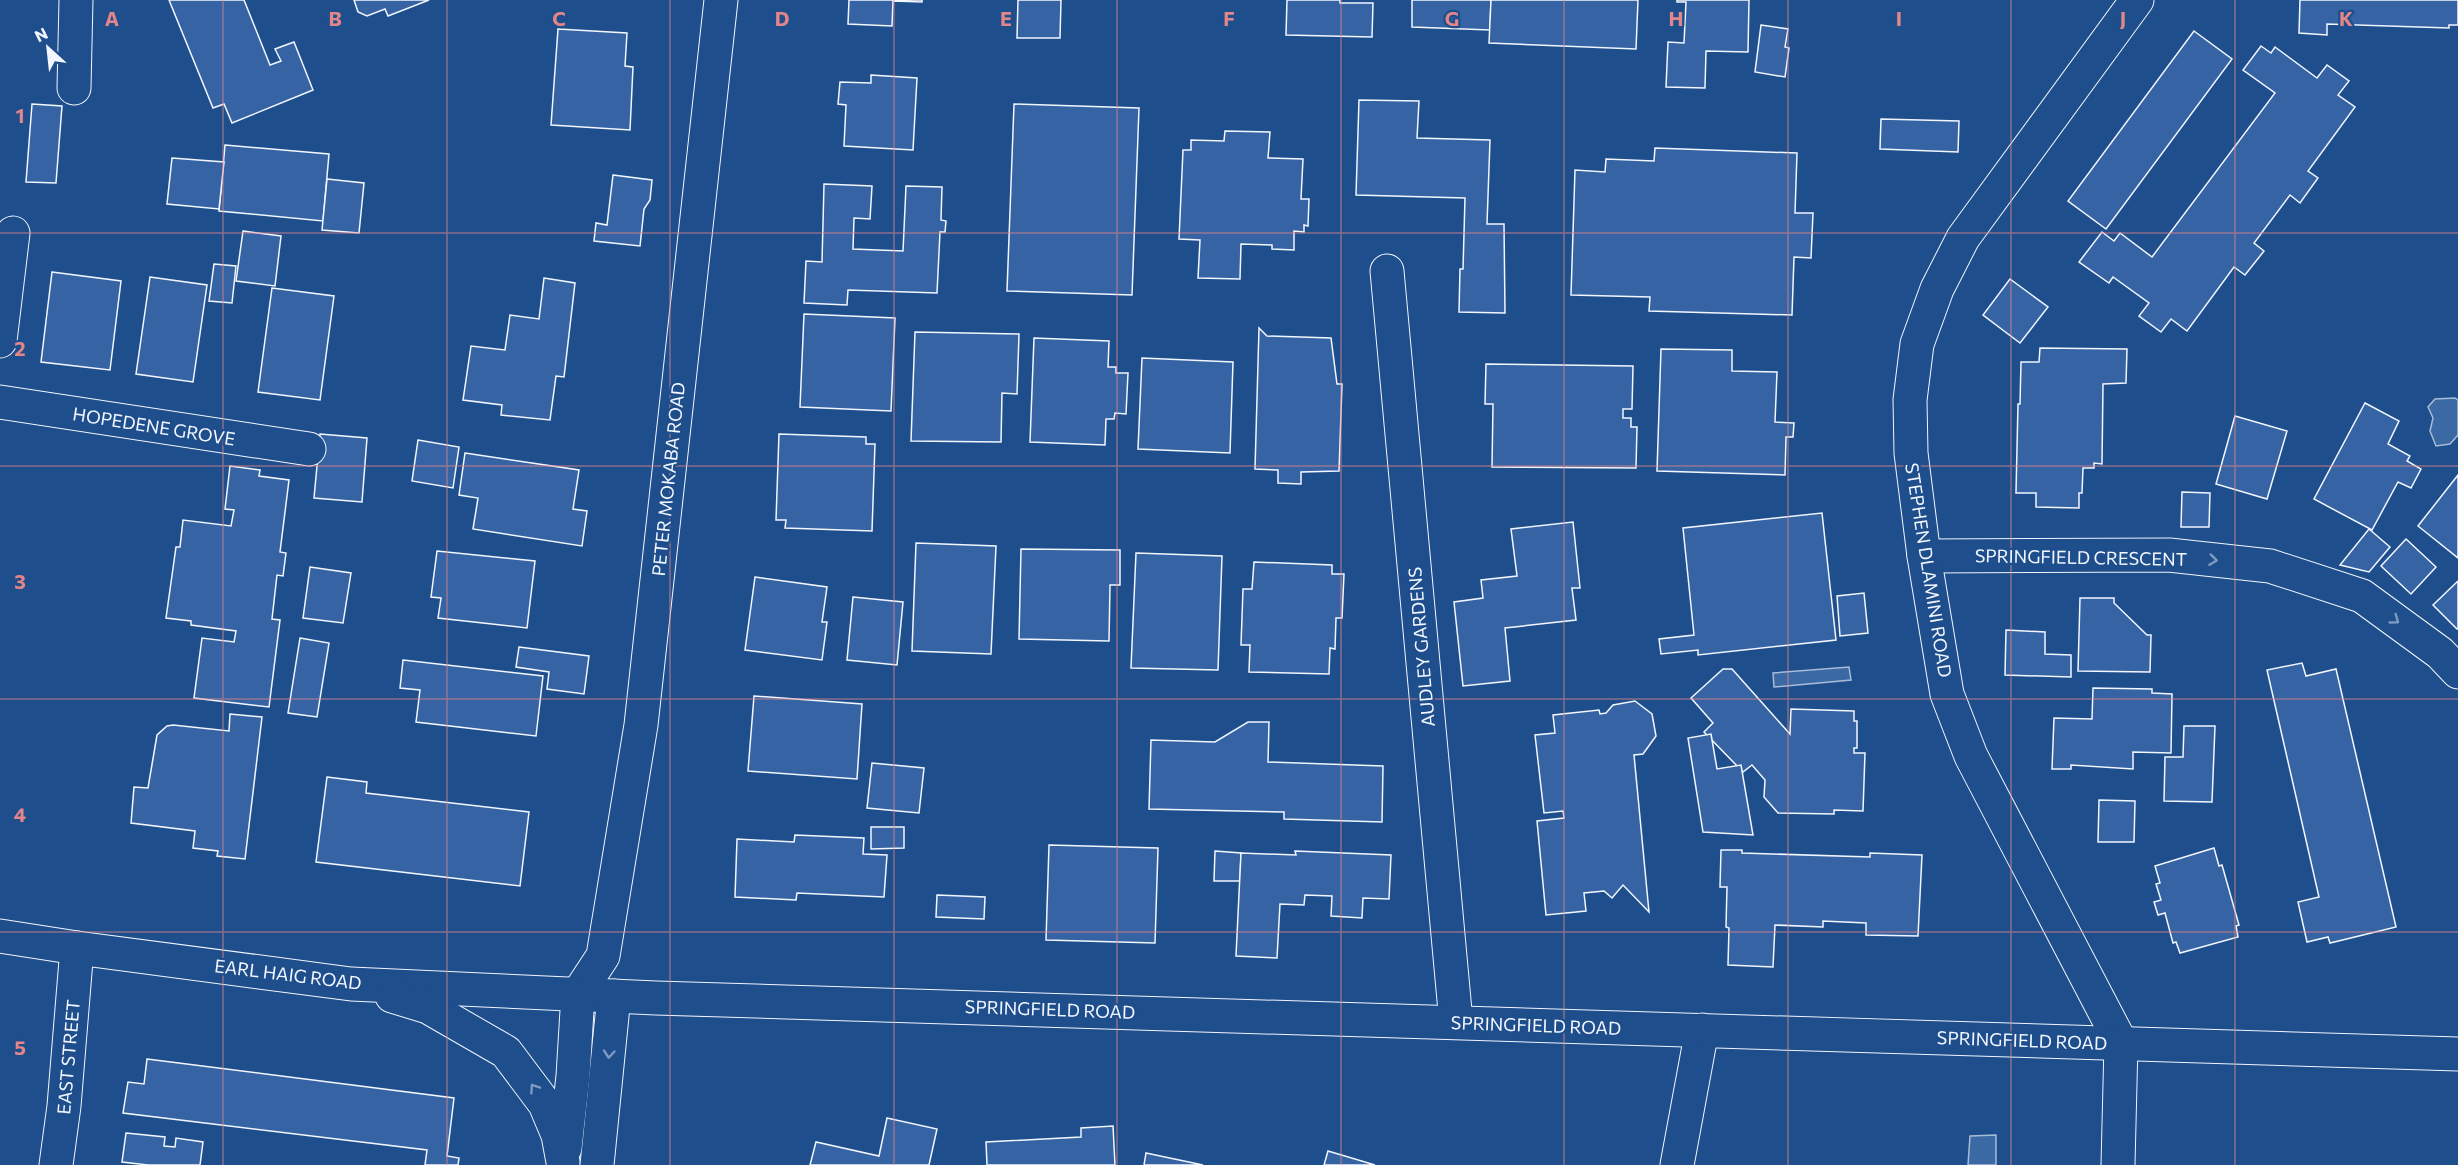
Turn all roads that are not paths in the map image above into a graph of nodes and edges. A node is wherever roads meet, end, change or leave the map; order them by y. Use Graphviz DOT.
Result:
graph roads {
  1 [pos="76,0"];
  2 [pos="721,0"];
  3 [pos="2137,0"];
  4 [pos="74,88"];
  5 [pos="13,233"];
  6 [pos="1388,271"];
  7 [pos="0,341"];
  8 [pos="0,402"];
  9 [pos="309,449"];
  10 [pos="1924,556"];
  11 [pos="2458,672"];
  12 [pos="0,936"];
  13 [pos="77,948"];
  14 [pos="603,956"];
  15 [pos="351,984"];
  16 [pos="578,994"];
  17 [pos="614,996"];
  18 [pos="1456,1022"];
  19 [pos="1702,1030"];
  20 [pos="2121,1043"];
  21 [pos="2458,1054"];
  22 [pos="563,1163"];
  23 [pos="56,1165"];
  24 [pos="597,1165"];
  25 [pos="1677,1165"];
  26 [pos="2118,1165"];
  1 -- 4 [label="street"];
  2 -- 14 [label="street, PETER MOKABA ROAD"];
  3 -- 10 [label="street, STEPHEN DLAMINI ROAD"];
  5 -- 7 [label="street"];
  6 -- 18 [label="street, AUDLEY GARDENS"];
  8 -- 9 [label="street, HOPEDENE GROVE"];
  10 -- 11 [label="street, SPRINGFIELD CRESCENT, one-way"];
  10 -- 20 [label="street, STEPHEN DLAMINI ROAD"];
  12 -- 13 [label="street, EARL HAIG ROAD"];
  13 -- 15 [label="street, EARL HAIG ROAD"];
  13 -- 23 [label="street, EAST STREET"];
  14 -- 16 [label="street, PETER MOKABA ROAD"];
  14 -- 17 [label="street, PETER MOKABA ROAD"];
  15 -- 16 [label="street, EARL HAIG ROAD"];
  22 -- 15 [label="street, one-way"];
  16 -- 17 [label="street, EARL HAIG ROAD"];
  16 -- 22 [label="street, PETER MOKABA ROAD"];
  17 -- 18 [label="street, SPRINGFIELD ROAD"];
  17 -- 24 [label="street, PETER MOKABA ROAD, one-way"];
  18 -- 19 [label="street, SPRINGFIELD ROAD"];
  19 -- 20 [label="street, SPRINGFIELD ROAD"];
  19 -- 25 [label="street"];
  20 -- 21 [label="street, SPRINGFIELD ROAD"];
  20 -- 26 [label="street, STEPHEN DLAMINI ROAD"];
}
